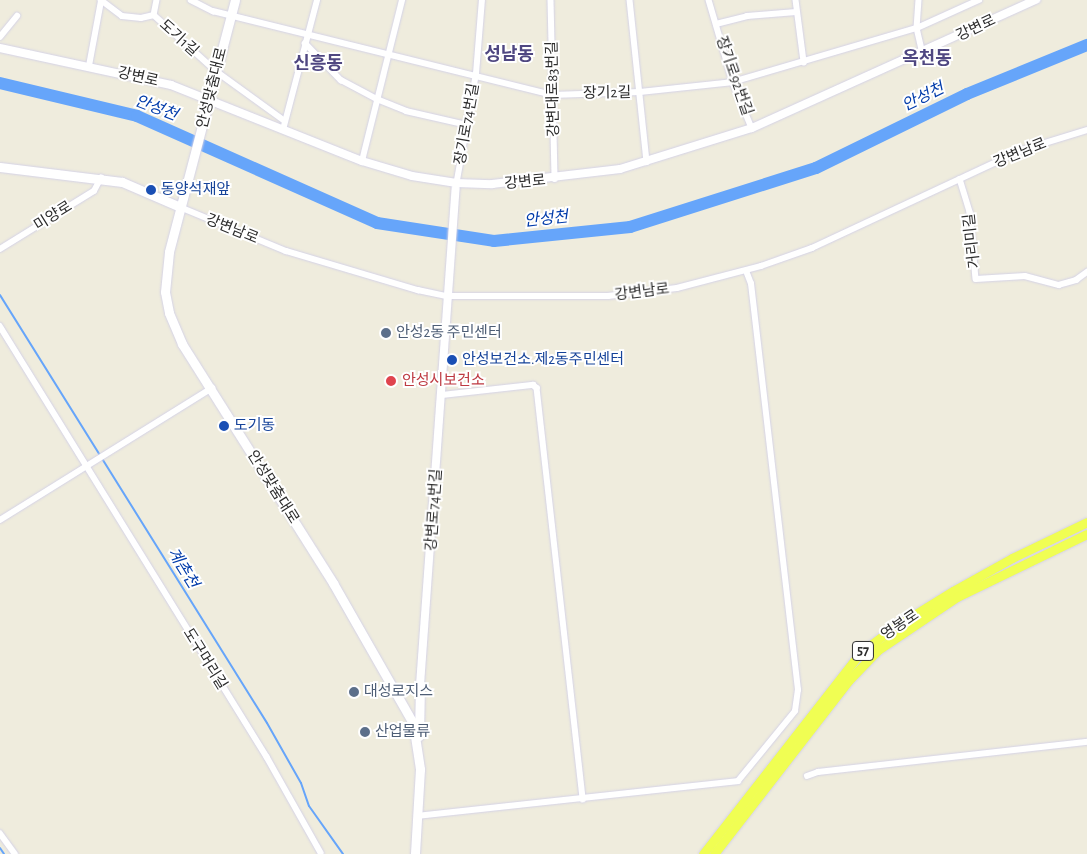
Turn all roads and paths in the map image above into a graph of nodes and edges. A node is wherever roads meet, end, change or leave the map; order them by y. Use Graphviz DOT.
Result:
graph roads {
  1 [pos="101,0"];
  2 [pos="157,0"];
  3 [pos="191,0"];
  4 [pos="235,0"];
  5 [pos="317,0"];
  6 [pos="402,0"];
  7 [pos="482,0"];
  8 [pos="551,0"];
  9 [pos="630,0"];
  10 [pos="709,0"];
  11 [pos="796,0"];
  12 [pos="918,0"];
  13 [pos="979,0"];
  14 [pos="1036,0"];
  15 [pos="796,12"];
  16 [pos="232,13"];
  17 [pos="154,15"];
  18 [pos="17,16"];
  19 [pos="716,24"];
  20 [pos="917,28"];
  21 [pos="308,33"];
  22 [pos="0,37"];
  23 [pos="305,43"];
  24 [pos="0,48"];
  25 [pos="388,52"];
  26 [pos="923,54"];
  27 [pos="804,62"];
  28 [pos="89,66"];
  29 [pos="216,71"];
  30 [pos="476,74"];
  31 [pos="733,82"];
  32 [pos="640,92"];
  33 [pos="552,95"];
  34 [pos="377,99"];
  35 [pos="208,104"];
  36 [pos="285,121"];
  37 [pos="467,125"];
  38 [pos="752,128"];
  39 [pos="283,130"];
  40 [pos="1087,130"];
  41 [pos="362,161"];
  42 [pos="647,162"];
  43 [pos="0,167"];
  44 [pos="101,178"];
  45 [pos="555,179"];
  46 [pos="960,179"];
  47 [pos="456,185"];
  48 [pos="181,203"];
  49 [pos="0,249"];
  50 [pos="746,271"];
  51 [pos="1087,272"];
  52 [pos="446,296"];
  53 [pos="0,326"];
  54 [pos="212,388"];
  55 [pos="442,395"];
  56 [pos="89,465"];
  57 [pos="0,520"];
  58 [pos="1087,522"];
  59 [pos="1087,534"];
  60 [pos="420,685"];
  61 [pos="417,701"];
  62 [pos="401,702"];
  63 [pos="413,723"];
  64 [pos="1087,742"];
  65 [pos="418,757"];
  66 [pos="807,776"];
  67 [pos="583,800"];
  68 [pos="417,816"];
  69 [pos="0,833"];
  70 [pos="321,853"];
  71 [pos="15,854"];
  72 [pos="414,854"];
  73 [pos="703,854"];
  74 [pos="714,854"];
  1 -- 17 [label="street"];
  1 -- 28 [label="street"];
  2 -- 17 [label="street, 도기1길"];
  3 -- 16 [label="street, 장기2길"];
  4 -- 16 [label="main road, 안성맞춤대로"];
  5 -- 21 [label="street"];
  6 -- 25 [label="street"];
  7 -- 30 [label="street, 장기로74번길"];
  8 -- 33 [label="street, 강변대로83번길"];
  9 -- 32 [label="street"];
  10 -- 19 [label="street, 장기로92번길"];
  11 -- 15 [label="street"];
  12 -- 20 [label="street"];
  13 -- 20 [label="street, 장기2길"];
  14 -- 26 [label="street, 강변로"];
  15 -- 19 [label="street, 장기로92번길"];
  15 -- 27 [label="street"];
  16 -- 21 [label="street, 장기2길"];
  16 -- 29 [label="main road, 안성맞춤대로"];
  17 -- 29 [label="street, 도기1길"];
  18 -- 22 [label="street"];
  19 -- 31 [label="street, 장기로92번길"];
  20 -- 26 [label="street"];
  20 -- 27 [label="street, 장기2길"];
  21 -- 23 [label="street"];
  21 -- 25 [label="street, 장기2길"];
  23 -- 34 [label="street"];
  23 -- 36 [label="street"];
  24 -- 28 [label="street, 강변로"];
  25 -- 30 [label="street, 장기2길"];
  25 -- 34 [label="street"];
  26 -- 38 [label="street, 강변로"];
  27 -- 31 [label="street, 장기2길"];
  28 -- 35 [label="street, 강변로"];
  29 -- 35 [label="main road, 안성맞춤대로"];
  29 -- 36 [label="street, 도기1길"];
  30 -- 33 [label="street, 장기2길"];
  30 -- 37 [label="street, 장기로74번길"];
  31 -- 32 [label="street, 장기2길"];
  31 -- 38 [label="street, 장기로92번길"];
  32 -- 33 [label="street, 장기2길"];
  32 -- 42 [label="street"];
  33 -- 45 [label="street, 강변대로83번길"];
  34 -- 37 [label="street"];
  34 -- 41 [label="street"];
  35 -- 39 [label="street, 강변로"];
  35 -- 48 [label="main road, 안성맞춤대로"];
  36 -- 39 [label="street"];
  37 -- 47 [label="street, 장기로74번길"];
  38 -- 42 [label="street, 강변로"];
  39 -- 41 [label="street, 강변로"];
  40 -- 46 [label="street, 강변남로"];
  41 -- 47 [label="street, 강변로"];
  42 -- 45 [label="street, 강변로"];
  43 -- 44 [label="main road"];
  44 -- 48 [label="main road"];
  44 -- 49 [label="street, 미양로"];
  45 -- 47 [label="street, 강변로"];
  46 -- 50 [label="street, 강변남로"];
  46 -- 51 [label="street, 거리미길"];
  47 -- 52 [label="street, 강변로74번길"];
  48 -- 52 [label="street, 강변남로"];
  48 -- 54 [label="main road, 안성맞춤대로"];
  50 -- 52 [label="street, 강변남로"];
  50 -- 67 [label="street"];
  52 -- 55 [label="street, 강변로74번길"];
  53 -- 56 [label="street, 도구머리길"];
  54 -- 56 [label="street"];
  54 -- 62 [label="main road, 안성맞춤대로"];
  55 -- 60 [label="street, 강변로74번길"];
  55 -- 67 [label="street"];
  56 -- 57 [label="street"];
  56 -- 70 [label="street, 도구머리길"];
  58 -- 73 [label="main road, 영봉로 / 57"];
  59 -- 74 [label="main road, 영봉로 / 57"];
  60 -- 61 [label="street, 강변로74번길"];
  60 -- 65 [label="main road"];
  61 -- 62 [label="main road"];
  61 -- 63 [label="street, 강변로74번길"];
  62 -- 63 [label="main road, 안성맞춤대로"];
  63 -- 65 [label="main road, 안성맞춤대로"];
  64 -- 66 [label="street"];
  65 -- 68 [label="main road, 안성맞춤대로"];
  67 -- 68 [label="street"];
  68 -- 72 [label="main road, 안성맞춤대로"];
  69 -- 71 [label="street"];
}
